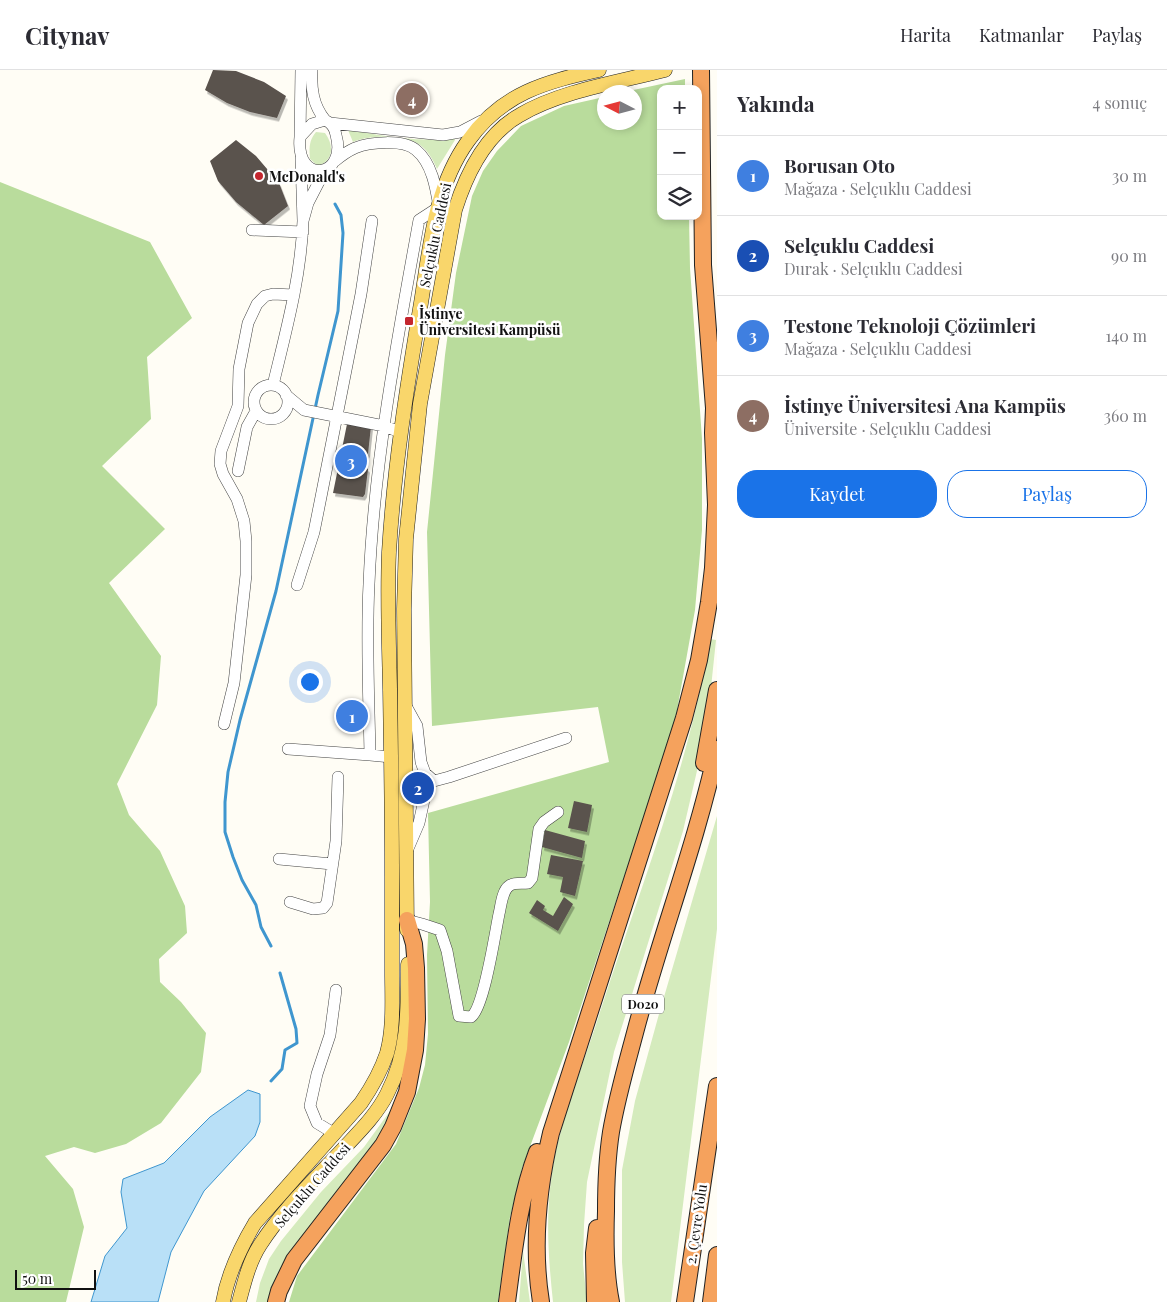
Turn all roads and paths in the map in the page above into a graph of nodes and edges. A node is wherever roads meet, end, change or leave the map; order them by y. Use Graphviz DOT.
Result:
graph roads {
  1 [pos="301,70"];
  2 [pos="312,70"];
  3 [pos="599,70"];
  4 [pos="665,70"];
  5 [pos="701,70"];
  6 [pos="491,114"];
  7 [pos="328,121"];
  8 [pos="300,137"];
  9 [pos="301,159"];
  10 [pos="335,161"];
  11 [pos="324,172"];
  12 [pos="439,207"];
  13 [pos="372,221"];
  14 [pos="303,227"];
  15 [pos="252,230"];
  16 [pos="294,295"];
  17 [pos="274,385"];
  18 [pos="286,395"];
  19 [pos="256,411"];
  20 [pos="715,414"];
  21 [pos="331,415"];
  22 [pos="384,426"];
  23 [pos="400,432"];
  24 [pos="238,471"];
  25 [pos="297,585"];
  26 [pos="717,690"];
  27 [pos="406,706"];
  28 [pos="224,724"];
  29 [pos="566,738"];
  30 [pos="288,749"];
  31 [pos="717,749"];
  32 [pos="370,755"];
  33 [pos="391,757"];
  34 [pos="338,777"];
  35 [pos="429,777"];
  36 [pos="558,812"];
  37 [pos="699,823"];
  38 [pos="407,852"];
  39 [pos="279,859"];
  40 [pos="332,864"];
  41 [pos="290,902"];
  42 [pos="407,920"];
  43 [pos="336,990"];
  44 [pos="717,1086"];
  45 [pos="562,1097"];
  46 [pos="335,1134"];
  47 [pos="606,1189"];
  48 [pos="717,1256"];
  49 [pos="223,1302"];
  50 [pos="239,1302"];
  51 [pos="276,1302"];
  52 [pos="507,1302"];
  53 [pos="541,1302"];
  54 [pos="595,1302"];
  55 [pos="611,1302"];
  56 [pos="685,1302"];
  57 [pos="711,1302"];
  1 -- 8 [label="street"];
  2 -- 7 [label="street"];
  3 -- 6 [label="main road, Selçuklu Caddesi"];
  4 -- 27 [label="main road, Selçuklu Caddesi"];
  5 -- 20 [label="highway"];
  6 -- 7 [label="street"];
  6 -- 12 [label="main road, Selçuklu Caddesi"];
  7 -- 8 [label="street"];
  7 -- 10 [label="street"];
  8 -- 9 [label="street"];
  9 -- 11 [label="street"];
  9 -- 14 [label="street"];
  10 -- 11 [label="street"];
  10 -- 12 [label="street"];
  11 -- 14 [label="street"];
  12 -- 22 [label="street"];
  12 -- 23 [label="main road, Selçuklu Caddesi"];
  13 -- 21 [label="street"];
  14 -- 15 [label="street"];
  14 -- 16 [label="street"];
  16 -- 17 [label="street"];
  16 -- 28 [label="street"];
  17 -- 18 [label="street"];
  17 -- 19 [label="street"];
  18 -- 19 [label="street"];
  18 -- 21 [label="street"];
  19 -- 24 [label="street"];
  20 -- 45 [label="highway"];
  21 -- 22 [label="street"];
  21 -- 25 [label="street"];
  22 -- 23 [label="street"];
  22 -- 32 [label="street"];
  23 -- 33 [label="main road, Selçuklu Caddesi"];
  26 -- 37 [label="highway"];
  27 -- 35 [label="street"];
  27 -- 38 [label="main road, Selçuklu Caddesi"];
  29 -- 35 [label="street"];
  30 -- 32 [label="street"];
  31 -- 37 [label="highway, D020"];
  32 -- 33 [label="street"];
  33 -- 46 [label="main road, Selçuklu Caddesi"];
  34 -- 40 [label="street"];
  35 -- 38 [label="street"];
  36 -- 42 [label="street"];
  37 -- 47 [label="highway, D020"];
  38 -- 42 [label="main road, Selçuklu Caddesi"];
  39 -- 40 [label="street"];
  40 -- 41 [label="street"];
  42 -- 50 [label="main road, Selçuklu Caddesi"];
  42 -- 51 [label="highway"];
  43 -- 46 [label="street"];
  44 -- 56 [label="highway, 2. Çevre Yolu"];
  45 -- 52 [label="highway"];
  45 -- 53 [label="highway"];
  46 -- 49 [label="main road, Selçuklu Caddesi"];
  47 -- 54 [label="highway"];
  47 -- 55 [label="highway"];
  48 -- 57 [label="highway, 2. Çevre Yolu"];
}
